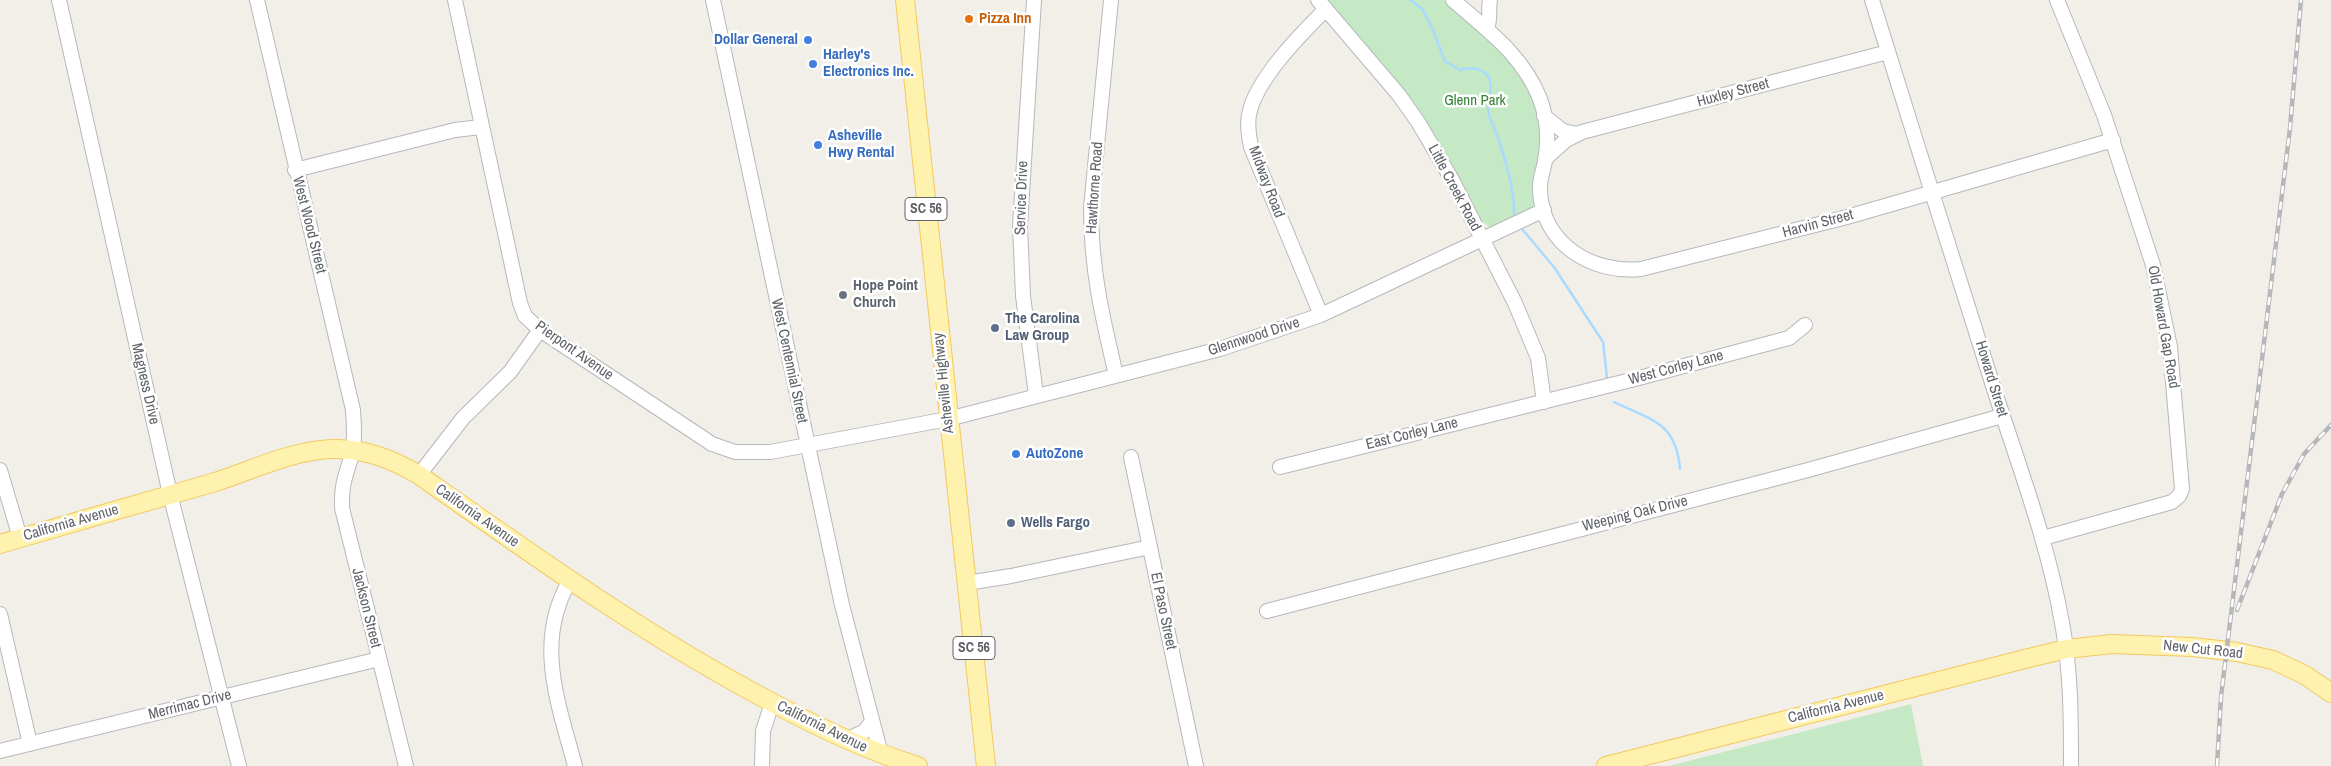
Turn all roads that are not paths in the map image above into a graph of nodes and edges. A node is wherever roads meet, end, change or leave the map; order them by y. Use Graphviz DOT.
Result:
graph roads {
  1 [pos="58,0"];
  2 [pos="256,0"];
  3 [pos="455,0"];
  4 [pos="713,0"];
  5 [pos="905,0"];
  6 [pos="1034,0"];
  7 [pos="1112,0"];
  8 [pos="1453,0"];
  9 [pos="1490,0"];
  10 [pos="1872,0"];
  11 [pos="2057,0"];
  12 [pos="1322,5"];
  13 [pos="1487,28"];
  14 [pos="1888,52"];
  15 [pos="1544,116"];
  16 [pos="481,127"];
  17 [pos="1578,134"];
  18 [pos="2113,140"];
  19 [pos="1546,158"];
  20 [pos="295,170"];
  21 [pos="1932,192"];
  22 [pos="1544,210"];
  23 [pos="1482,240"];
  24 [pos="1321,315"];
  25 [pos="1805,325"];
  26 [pos="540,330"];
  27 [pos="1116,374"];
  28 [pos="1036,395"];
  29 [pos="1544,402"];
  30 [pos="2002,416"];
  31 [pos="948,419"];
  32 [pos="806,444"];
  33 [pos="352,450"];
  34 [pos="1131,457"];
  35 [pos="1280,467"];
  36 [pos="0,470"];
  37 [pos="419,475"];
  38 [pos="170,494"];
  39 [pos="20,538"];
  40 [pos="2043,538"];
  41 [pos="0,544"];
  42 [pos="1150,546"];
  43 [pos="570,580"];
  44 [pos="966,583"];
  45 [pos="1267,612"];
  46 [pos="0,614"];
  47 [pos="2066,649"];
  48 [pos="379,658"];
  49 [pos="2331,693"];
  50 [pos="222,698"];
  51 [pos="772,703"];
  52 [pos="872,721"];
  53 [pos="846,740"];
  54 [pos="30,744"];
  55 [pos="0,751"];
  56 [pos="881,754"];
  57 [pos="239,766"];
  58 [pos="406,766"];
  59 [pos="575,766"];
  60 [pos="762,766"];
  61 [pos="918,766"];
  62 [pos="986,766"];
  63 [pos="1196,766"];
  64 [pos="1606,766"];
  65 [pos="2071,766"];
  1 -- 38 [label="street, Magness Drive"];
  2 -- 20 [label="street, West Wood Street"];
  3 -- 16 [label="street, Pierpont Avenue"];
  4 -- 32 [label="street, West Centennial Street"];
  5 -- 31 [label="main road, Asheville Highway / SC 56"];
  6 -- 28 [label="street, Service Drive"];
  7 -- 27 [label="street, Hawthorne Road"];
  8 -- 13 [label="street, Harvin Street"];
  9 -- 13 [label="street"];
  10 -- 14 [label="street, Howard Street"];
  11 -- 18 [label="street, Old Howard Gap Road"];
  12 -- 23 [label="street, Little Creek Road"];
  12 -- 24 [label="street, Midway Road"];
  13 -- 15 [label="street, Harvin Street"];
  14 -- 17 [label="street, Huxley Street"];
  14 -- 21 [label="street, Howard Street"];
  15 -- 17 [label="street"];
  15 -- 19 [label="street, Harvin Street"];
  16 -- 20 [label="street"];
  16 -- 26 [label="street, Pierpont Avenue"];
  17 -- 19 [label="street, Huxley Street"];
  18 -- 21 [label="street, Harvin Street"];
  18 -- 40 [label="street, Old Howard Gap Road"];
  19 -- 22 [label="street, Harvin Street"];
  20 -- 33 [label="street, West Wood Street"];
  21 -- 22 [label="street, Harvin Street"];
  21 -- 30 [label="street, Howard Street"];
  22 -- 23 [label="street, Glennwood Drive"];
  23 -- 24 [label="street, Glennwood Drive"];
  23 -- 29 [label="street, Little Creek Road"];
  24 -- 27 [label="street, Glennwood Drive"];
  25 -- 29 [label="street, West Corley Lane"];
  26 -- 32 [label="street, Pierpont Avenue"];
  26 -- 37 [label="street"];
  27 -- 28 [label="street, Glennwood Drive"];
  28 -- 31 [label="street, Glennwood Drive"];
  29 -- 35 [label="street, East Corley Lane"];
  30 -- 40 [label="street, Howard Street"];
  30 -- 45 [label="street, Weeping Oak Drive"];
  31 -- 32 [label="street, Pierpont Avenue"];
  31 -- 44 [label="main road, Asheville Highway / SC 56"];
  32 -- 52 [label="street, West Centennial Street"];
  33 -- 37 [label="main road, California Avenue"];
  33 -- 38 [label="main road, California Avenue"];
  33 -- 48 [label="street, Jackson Street"];
  34 -- 42 [label="street, El Paso Street"];
  36 -- 39 [label="street"];
  37 -- 43 [label="main road, California Avenue"];
  38 -- 39 [label="main road, California Avenue"];
  38 -- 50 [label="street, Magness Drive"];
  39 -- 41 [label="main road, California Avenue"];
  40 -- 47 [label="street, Howard Street"];
  42 -- 44 [label="street"];
  42 -- 63 [label="street, El Paso Street"];
  43 -- 51 [label="main road, California Avenue"];
  43 -- 59 [label="street"];
  44 -- 62 [label="main road, Asheville Highway / SC 56"];
  46 -- 54 [label="street"];
  47 -- 49 [label="main road, New Cut Road"];
  47 -- 64 [label="main road, California Avenue"];
  47 -- 65 [label="street, Howard Street"];
  48 -- 50 [label="street, Merrimac Drive"];
  48 -- 58 [label="street, Jackson Street"];
  50 -- 54 [label="street, Merrimac Drive"];
  50 -- 57 [label="street, Magness Drive"];
  51 -- 53 [label="main road, California Avenue"];
  51 -- 60 [label="street"];
  52 -- 53 [label="street"];
  52 -- 56 [label="street, West Centennial Street"];
  53 -- 56 [label="main road, California Avenue"];
  54 -- 55 [label="street, Merrimac Drive"];
  56 -- 61 [label="main road, California Avenue"];
}
